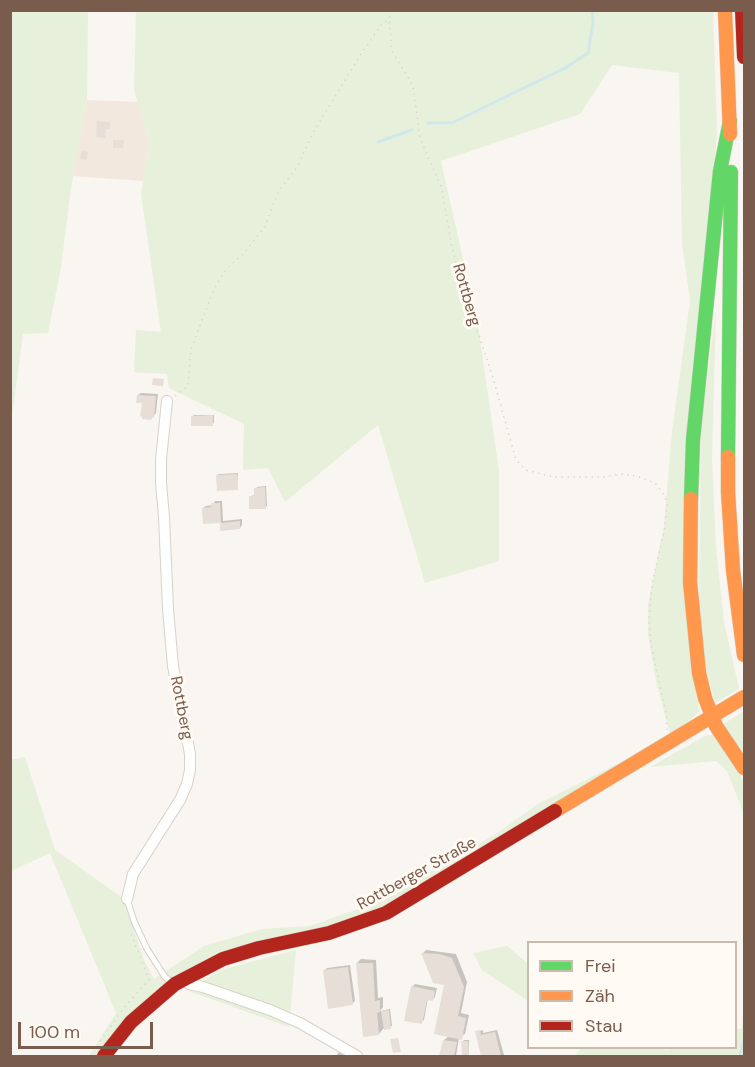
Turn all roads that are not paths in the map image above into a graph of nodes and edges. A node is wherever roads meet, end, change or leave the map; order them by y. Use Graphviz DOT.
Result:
graph roads {
  1 [pos="725,10"];
  2 [pos="742,10"];
  3 [pos="744,57"];
  4 [pos="730,121"];
  5 [pos="167,402"];
  6 [pos="744,655"];
  7 [pos="744,698"];
  8 [pos="711,717"];
  9 [pos="744,768"];
  10 [pos="128,899"];
  11 [pos="182,984"];
  12 [pos="104,1056"];
  13 [pos="357,1056"];
  1 -- 4 [label="main road"];
  2 -- 3 [label="main road"];
  4 -- 6 [label="main road"];
  4 -- 8 [label="main road"];
  5 -- 10 [label="street, Rottberg"];
  7 -- 8 [label="main road, Rottberger Straße"];
  8 -- 9 [label="main road"];
  8 -- 11 [label="main road, Rottberger Straße"];
  10 -- 11 [label="lane, Rottberg"];
  11 -- 12 [label="main road, Rottberger Straße"];
  11 -- 13 [label="street"];
}
